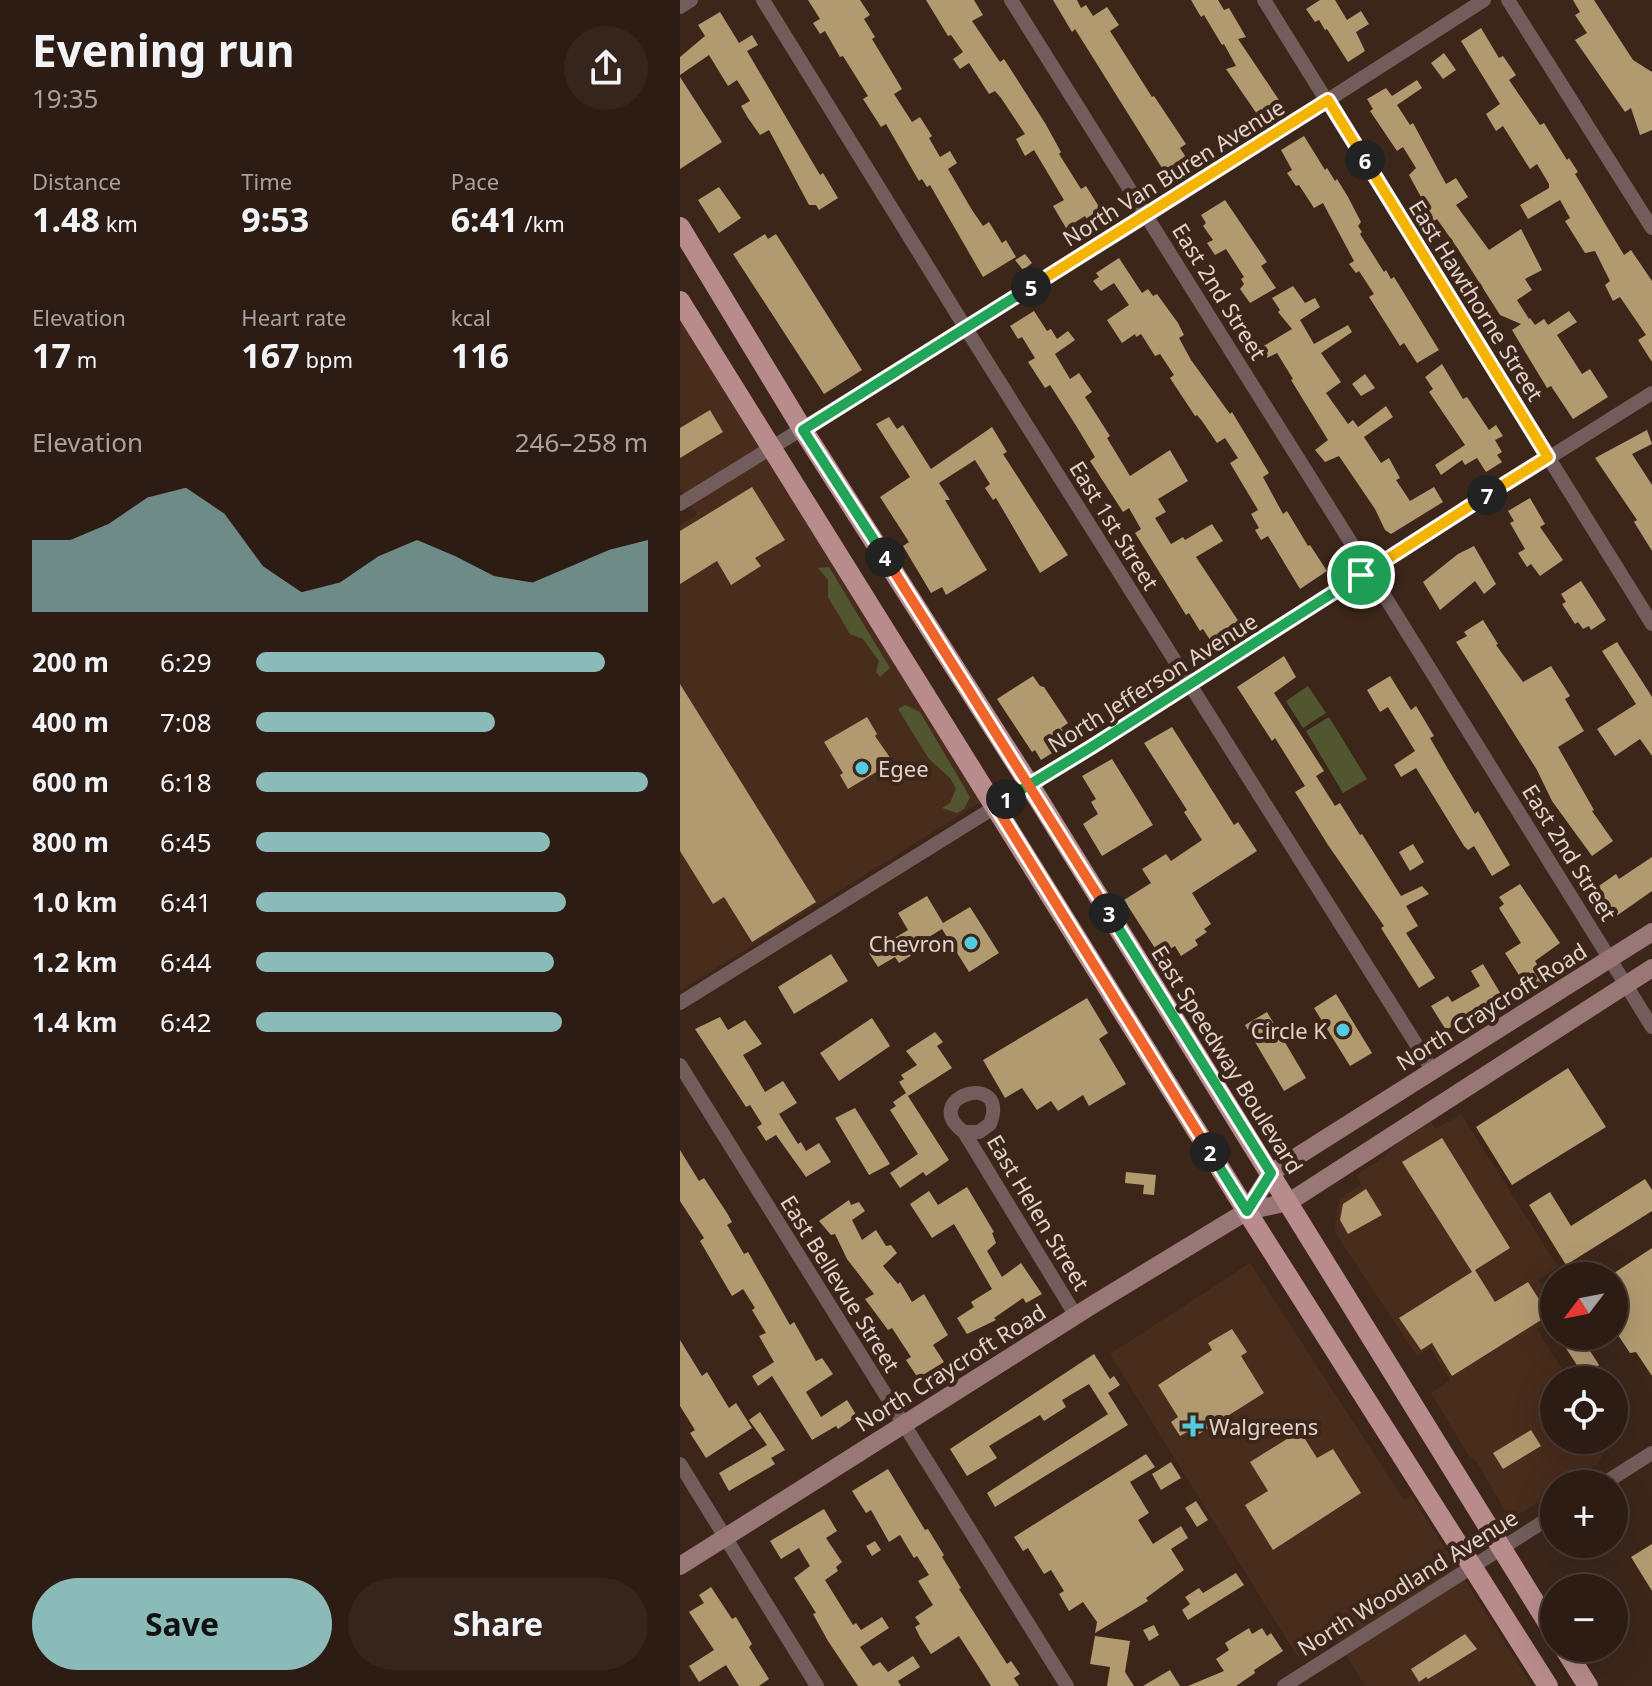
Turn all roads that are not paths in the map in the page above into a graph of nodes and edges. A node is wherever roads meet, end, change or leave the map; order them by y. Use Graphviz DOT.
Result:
graph roads {
  1 [pos="691,0"];
  2 [pos="763,0"];
  3 [pos="1011,0"];
  4 [pos="1264,0"];
  5 [pos="1484,0"];
  6 [pos="1508,0"];
  7 [pos="680,7"];
  8 [pos="1328,100"];
  9 [pos="1147,216"];
  10 [pos="680,227"];
  11 [pos="1652,228"];
  12 [pos="680,301"];
  13 [pos="965,327"];
  14 [pos="1652,393"];
  15 [pos="803,430"];
  16 [pos="772,446"];
  17 [pos="1548,457"];
  18 [pos="680,504"];
  19 [pos="1369,572"];
  20 [pos="1652,624"];
  21 [pos="1190,685"];
  22 [pos="1029,784"];
  23 [pos="995,805"];
  24 [pos="1652,932"];
  25 [pos="1611,958"];
  26 [pos="1652,968"];
  27 [pos="1625,985"];
  28 [pos="680,1003"];
  29 [pos="1652,1027"];
  30 [pos="680,1065"];
  31 [pos="1433,1071"];
  32 [pos="964,1132"];
  33 [pos="1271,1173"];
  34 [pos="1289,1202"];
  35 [pos="1247,1211"];
  36 [pos="1076,1316"];
  37 [pos="904,1424"];
  38 [pos="1652,1453"];
  39 [pos="680,1464"];
  40 [pos="1625,1470"];
  41 [pos="1540,1524"];
  42 [pos="725,1538"];
  43 [pos="1501,1549"];
  44 [pos="680,1566"];
  45 [pos="1473,1566"];
  46 [pos="1540,1611"];
  47 [pos="1573,1662"];
  48 [pos="817,1686"];
  49 [pos="1067,1686"];
  50 [pos="1284,1686"];
  51 [pos="1548,1686"];
  52 [pos="1588,1686"];
  1 -- 7 [label="street"];
  2 -- 13 [label="street, East 1st Street"];
  3 -- 9 [label="street, East 2nd Street"];
  4 -- 8 [label="street, East Hawthorne Street"];
  5 -- 8 [label="street, North Van Buren Avenue"];
  6 -- 11 [label="street"];
  8 -- 9 [label="street, North Van Buren Avenue"];
  8 -- 17 [label="street, East Hawthorne Street"];
  9 -- 13 [label="street, North Van Buren Avenue"];
  9 -- 19 [label="street, East 2nd Street"];
  10 -- 15 [label="main road, East Speedway Boulevard"];
  12 -- 16 [label="main road"];
  13 -- 15 [label="street, North Van Buren Avenue"];
  13 -- 21 [label="street, East 1st Street"];
  14 -- 17 [label="street, North Jefferson Avenue"];
  15 -- 16 [label="street, North Van Buren Avenue"];
  15 -- 22 [label="main road, East Speedway Boulevard"];
  16 -- 18 [label="street, North Van Buren Avenue"];
  16 -- 23 [label="main road"];
  17 -- 19 [label="street, North Jefferson Avenue"];
  17 -- 20 [label="street, East Hawthorne Street"];
  19 -- 21 [label="street, North Jefferson Avenue"];
  19 -- 25 [label="street, East 2nd Street"];
  21 -- 22 [label="street, North Jefferson Avenue"];
  21 -- 31 [label="street, East 1st Street"];
  22 -- 23 [label="street, North Jefferson Avenue"];
  22 -- 33 [label="main road, East Speedway Boulevard"];
  23 -- 28 [label="street, North Jefferson Avenue"];
  23 -- 35 [label="main road"];
  24 -- 25 [label="main road, North Craycroft Road"];
  25 -- 27 [label="street, East 2nd Street"];
  25 -- 31 [label="main road, North Craycroft Road"];
  26 -- 27 [label="main road, North Craycroft Road"];
  27 -- 29 [label="street, East 2nd Street"];
  27 -- 34 [label="main road, North Craycroft Road"];
  30 -- 37 [label="street, East Bellevue Street"];
  31 -- 33 [label="main road, North Craycroft Road"];
  32 -- 36 [label="street, East Helen Street"];
  33 -- 34 [label="main road, East Speedway Boulevard"];
  33 -- 35 [label="main road, North Craycroft Road"];
  34 -- 35 [label="main road, North Craycroft Road"];
  34 -- 43 [label="main road, East Speedway Boulevard"];
  35 -- 36 [label="main road, North Craycroft Road"];
  35 -- 45 [label="main road"];
  36 -- 37 [label="main road, North Craycroft Road"];
  37 -- 42 [label="main road, North Craycroft Road"];
  37 -- 49 [label="street, East Bellevue Street"];
  38 -- 40 [label="street"];
  39 -- 42 [label="street"];
  41 -- 43 [label="street, North Woodland Avenue"];
  42 -- 44 [label="main road, North Craycroft Road"];
  42 -- 48 [label="street"];
  43 -- 45 [label="street, North Woodland Avenue"];
  43 -- 46 [label="main road, East Speedway Boulevard"];
  45 -- 50 [label="street, North Woodland Avenue"];
  45 -- 51 [label="main road"];
  47 -- 52 [label="main road"];
}
